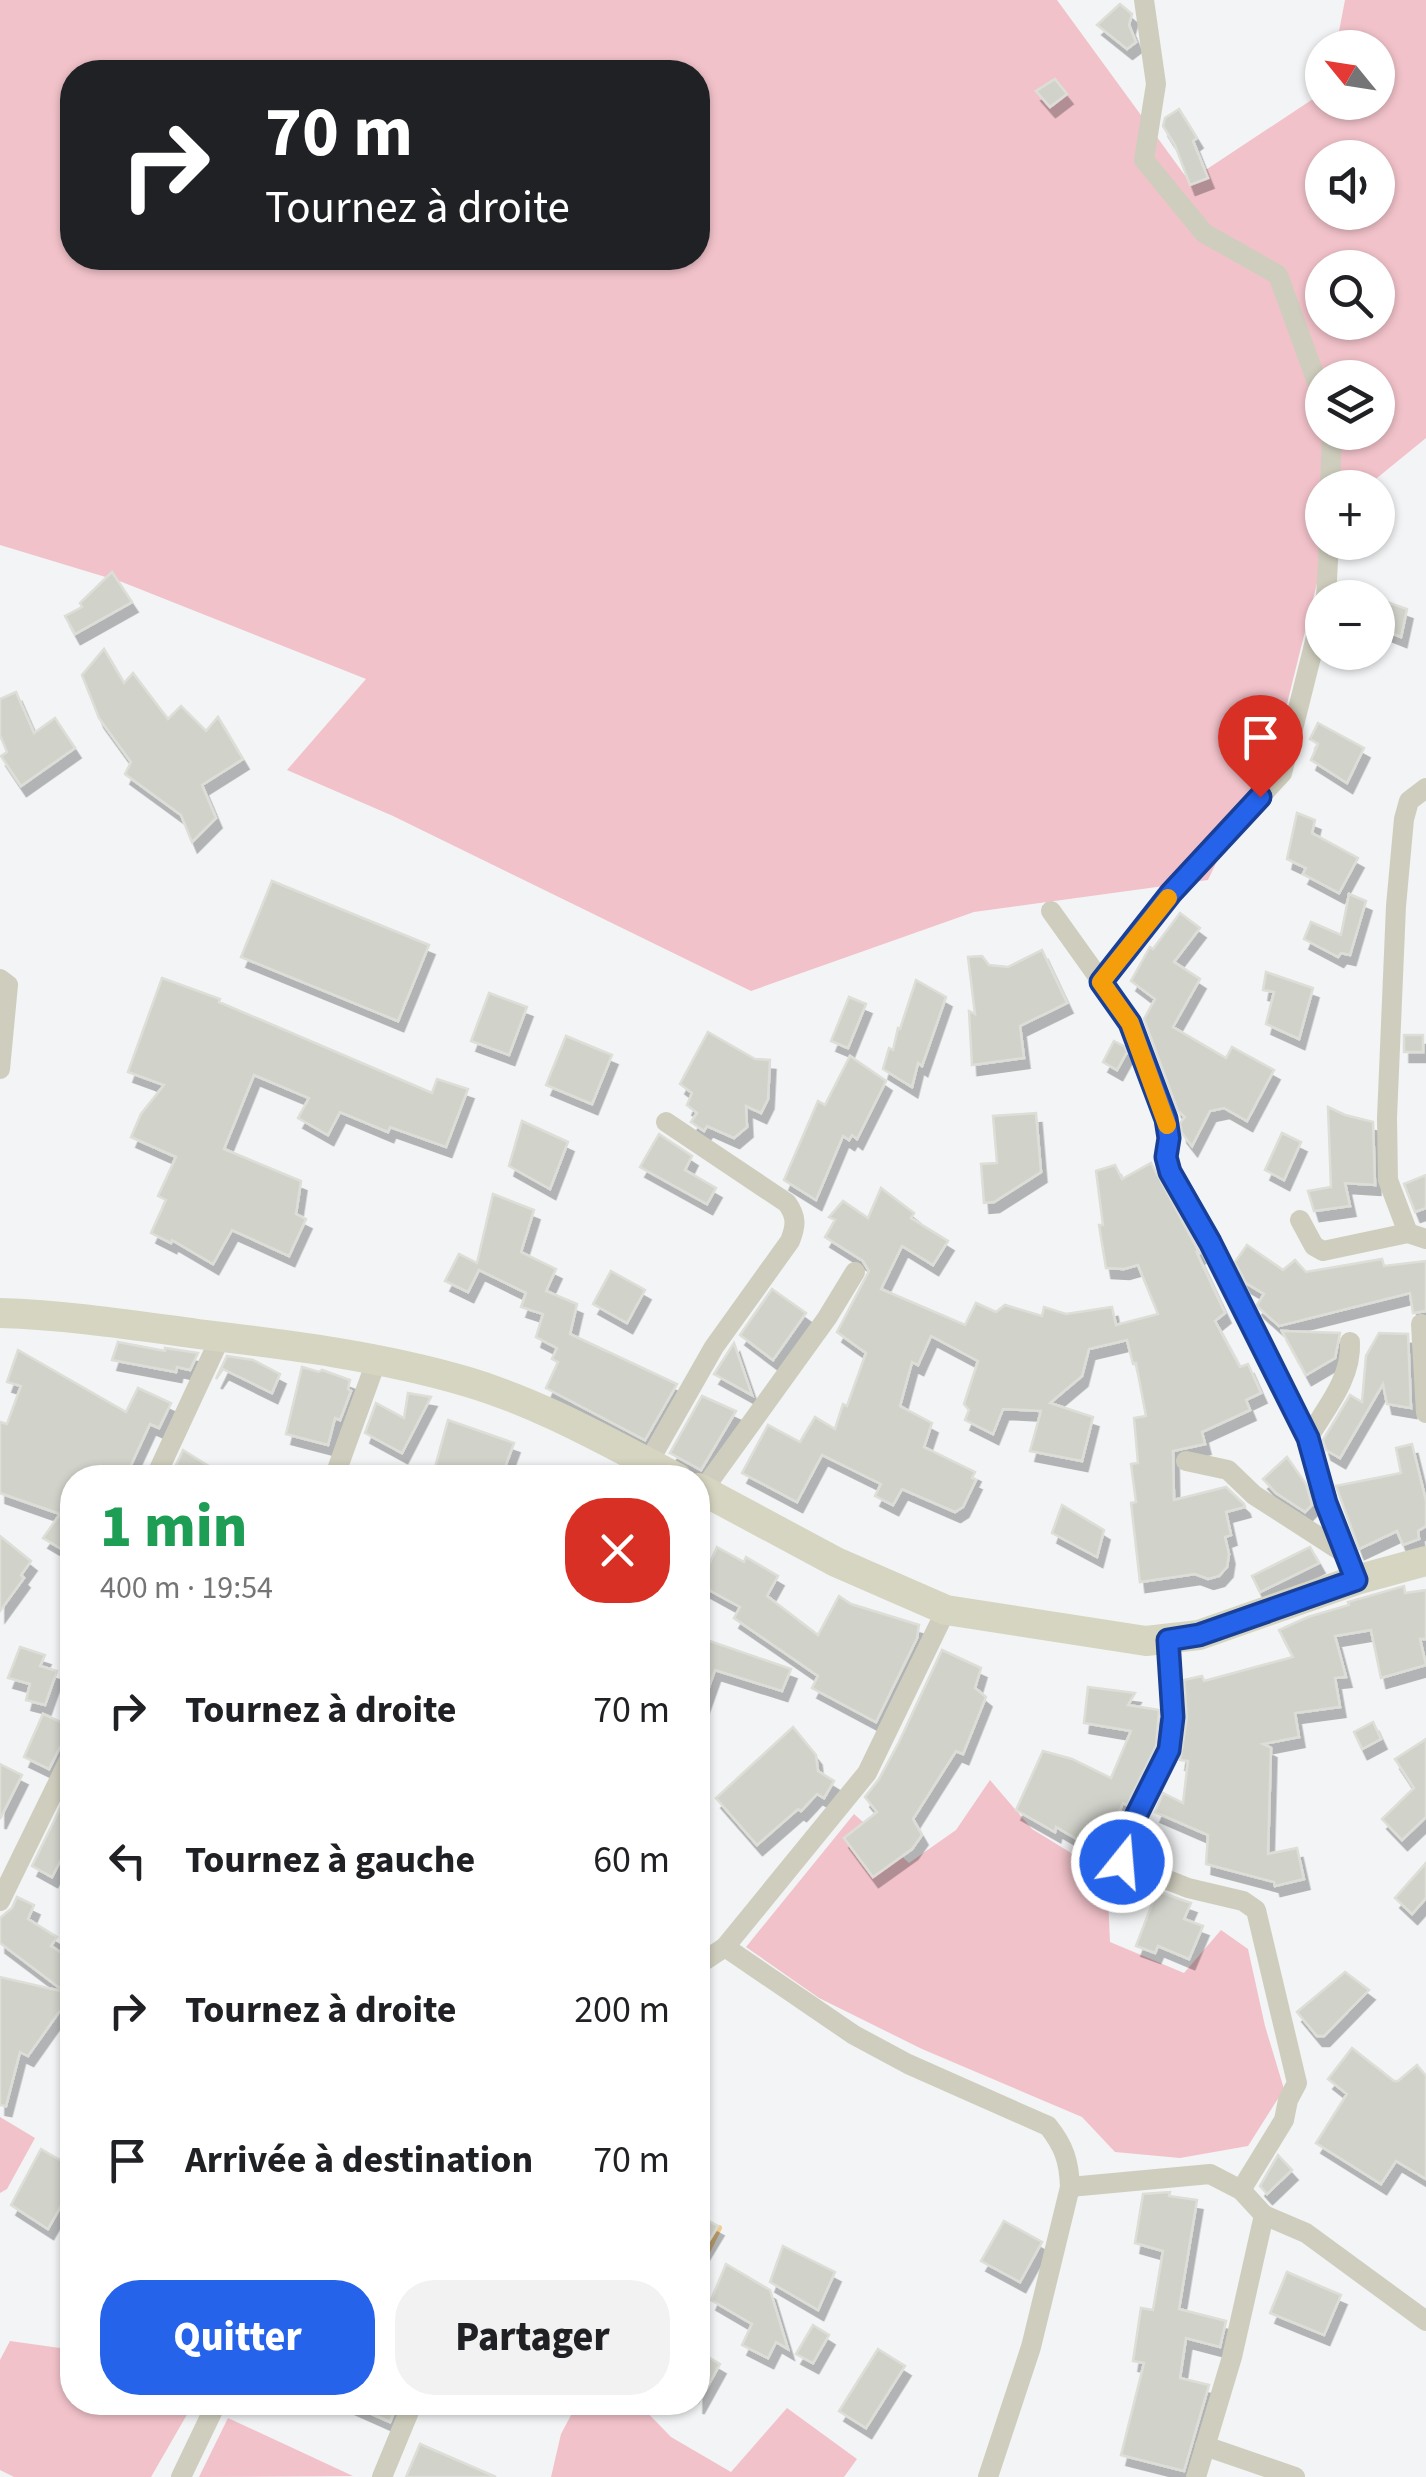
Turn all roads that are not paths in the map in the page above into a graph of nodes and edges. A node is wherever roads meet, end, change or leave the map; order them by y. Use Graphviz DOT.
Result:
graph roads {
  1 [pos="1144,0"];
  2 [pos="1309,360"];
  3 [pos="1308,670"];
  4 [pos="1426,788"];
  5 [pos="1051,911"];
  6 [pos="0,979"];
  7 [pos="1101,982"];
  8 [pos="0,1069"];
  9 [pos="666,1122"];
  10 [pos="1300,1220"];
  11 [pos="1417,1236"];
  12 [pos="855,1272"];
  13 [pos="0,1313"];
  14 [pos="1422,1324"];
  15 [pos="221,1336"];
  16 [pos="1350,1342"];
  17 [pos="377,1359"];
  18 [pos="1426,1412"];
  19 [pos="1308,1438"];
  20 [pos="1186,1461"];
  21 [pos="648,1463"];
  22 [pos="161,1465"];
  23 [pos="339,1465"];
  24 [pos="652,1465"];
  25 [pos="710,1466"];
  26 [pos="710,1497"];
  27 [pos="1426,1560"];
  28 [pos="1350,1567"];
  29 [pos="946,1610"];
  30 [pos="1168,1640"];
  31 [pos="60,1778"];
  32 [pos="0,1900"];
  33 [pos="724,1947"];
  34 [pos="710,1957"];
  35 [pos="1070,2187"];
  36 [pos="1241,2190"];
  37 [pos="1264,2215"];
  38 [pos="1426,2321"];
  39 [pos="211,2415"];
  40 [pos="407,2415"];
  41 [pos="1205,2446"];
  42 [pos="181,2477"];
  43 [pos="382,2477"];
  44 [pos="988,2477"];
  45 [pos="1196,2477"];
  46 [pos="1295,2477"];
  1 -- 2 [label="street"];
  3 -- 7 [label="street"];
  4 -- 11 [label="street"];
  5 -- 7 [label="street"];
  6 -- 8 [label="street"];
  7 -- 19 [label="street"];
  9 -- 21 [label="street"];
  10 -- 11 [label="street"];
  12 -- 25 [label="street"];
  13 -- 15 [label="main road"];
  14 -- 18 [label="street"];
  15 -- 17 [label="main road"];
  15 -- 22 [label="street"];
  16 -- 19 [label="street"];
  17 -- 21 [label="main road"];
  17 -- 23 [label="street"];
  19 -- 28 [label="street"];
  20 -- 28 [label="street"];
  21 -- 24 [label="main road"];
  26 -- 29 [label="main road"];
  27 -- 28 [label="main road"];
  28 -- 30 [label="main road"];
  29 -- 30 [label="main road"];
  29 -- 33 [label="street"];
  30 -- 36 [label="street"];
  31 -- 32 [label="street"];
  33 -- 34 [label="street"];
  33 -- 35 [label="street"];
  35 -- 36 [label="street"];
  35 -- 44 [label="street"];
  36 -- 37 [label="street"];
  37 -- 38 [label="street"];
  37 -- 41 [label="street"];
  39 -- 42 [label="street"];
  40 -- 43 [label="street"];
  41 -- 45 [label="street"];
  41 -- 46 [label="street"];
}
